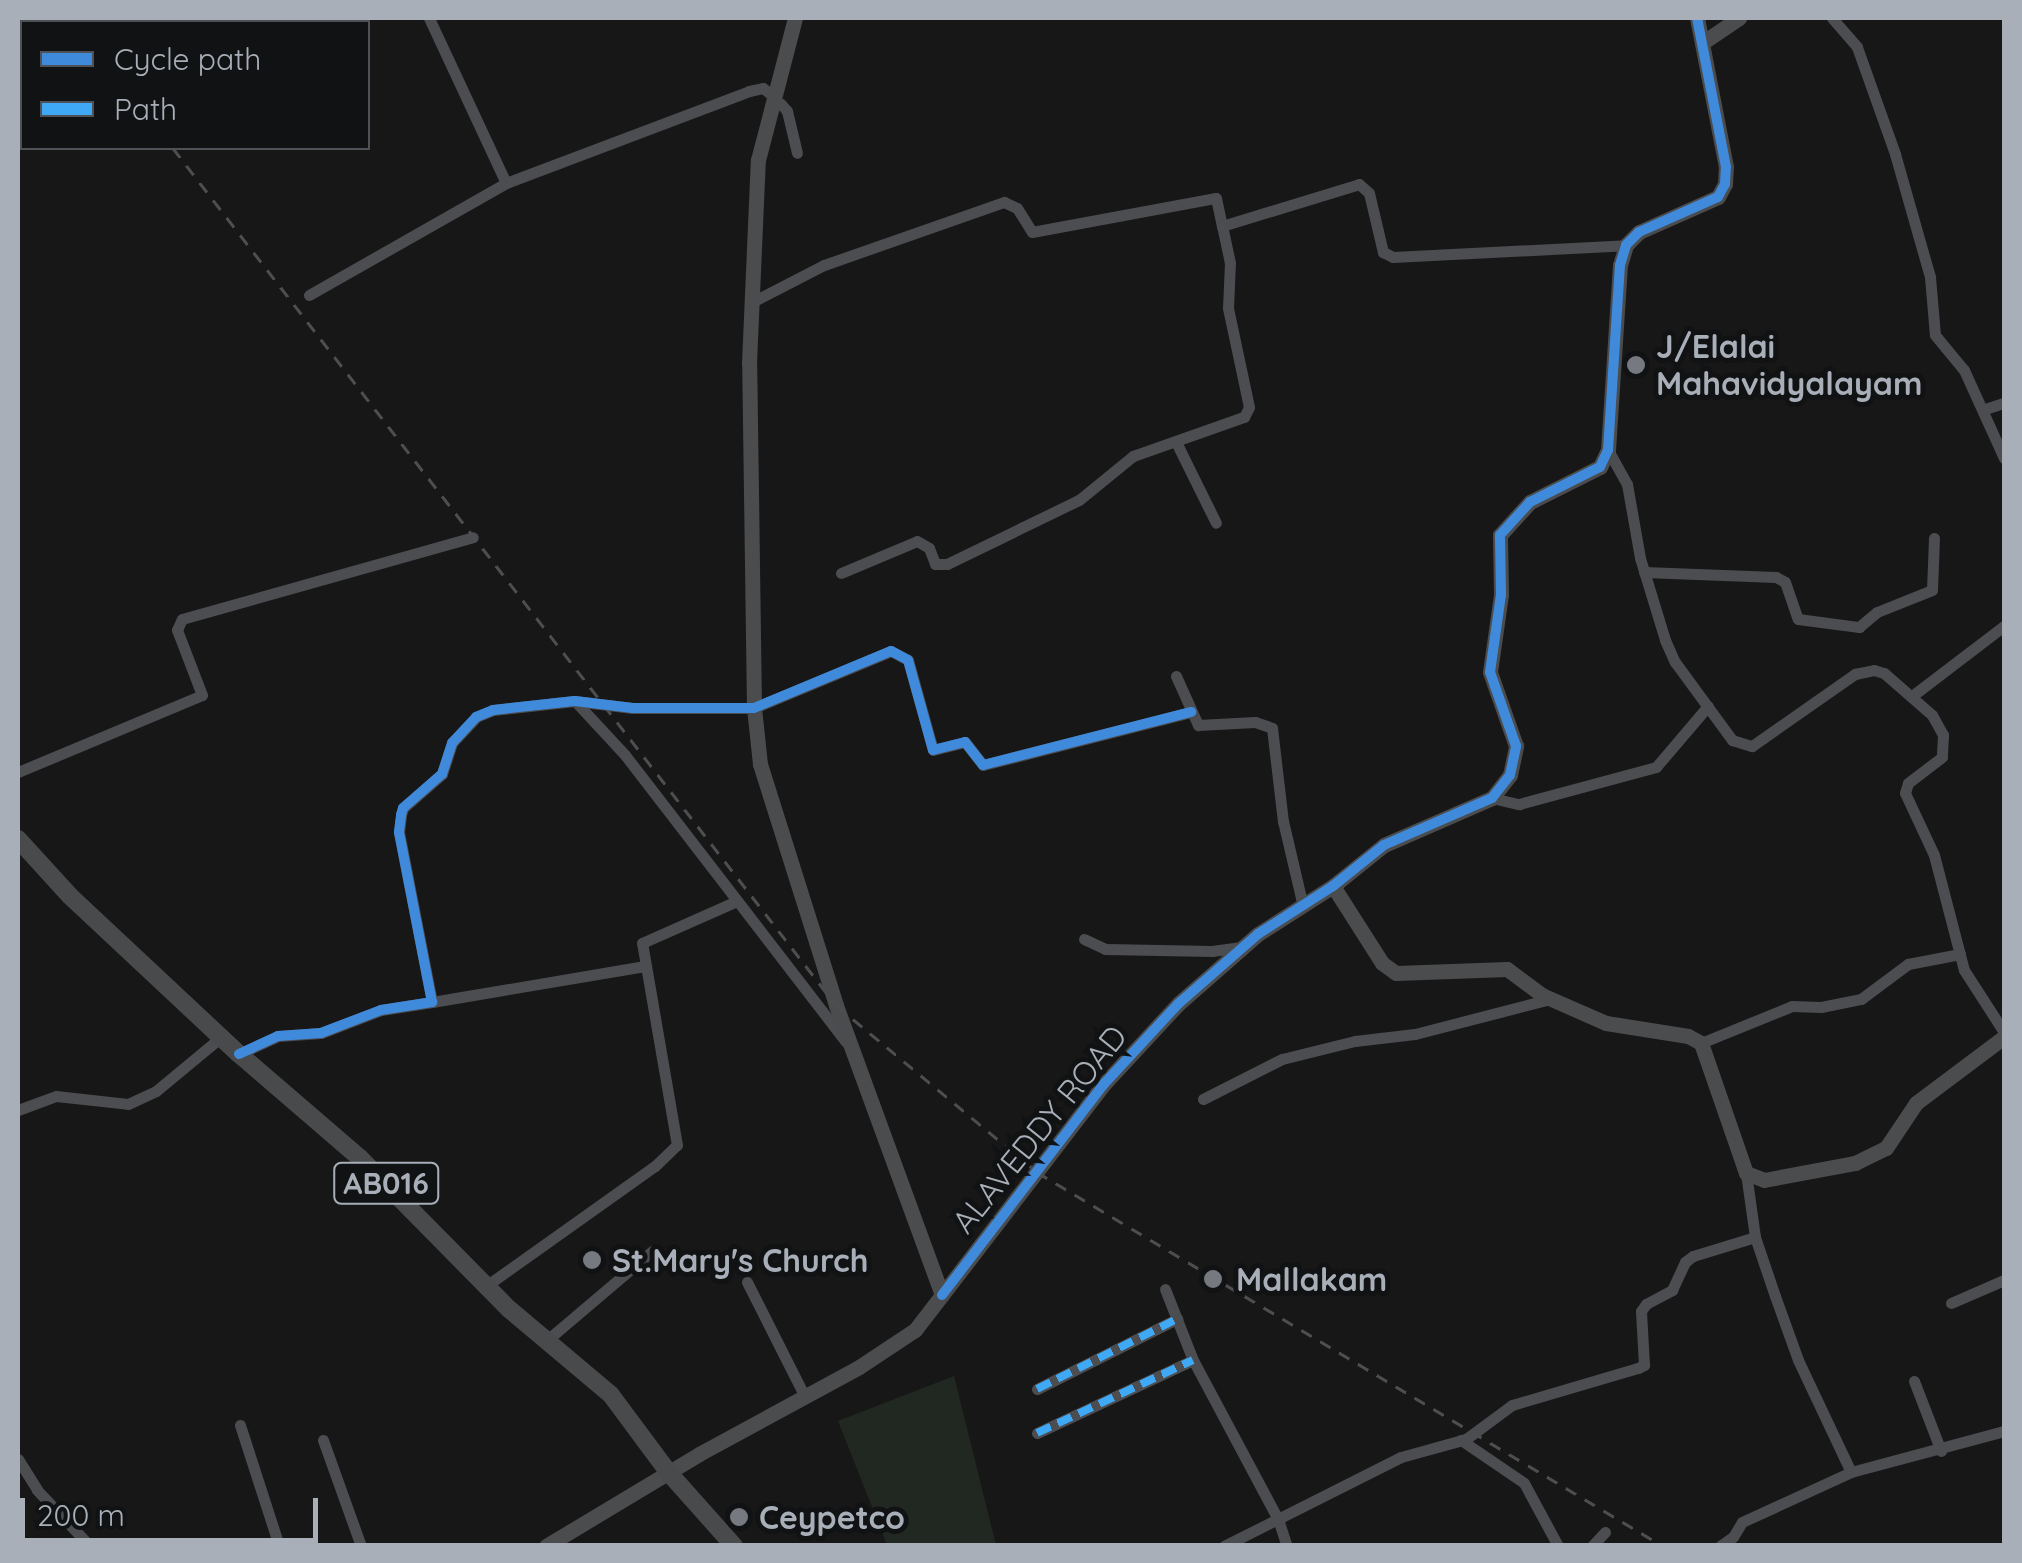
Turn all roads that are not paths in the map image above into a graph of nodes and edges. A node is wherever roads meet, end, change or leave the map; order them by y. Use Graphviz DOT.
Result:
graph roads {
  1 [pos="429,18"];
  2 [pos="796,18"];
  3 [pos="1697,18"];
  4 [pos="1739,18"];
  5 [pos="1832,18"];
  6 [pos="1702,43"];
  7 [pos="772,101"];
  8 [pos="797,153"];
  9 [pos="506,184"];
  10 [pos="1222,226"];
  11 [pos="1626,245"];
  12 [pos="309,295"];
  13 [pos="752,302"];
  14 [pos="2004,403"];
  15 [pos="1985,409"];
  16 [pos="1176,442"];
  17 [pos="1608,450"];
  18 [pos="2004,458"];
  19 [pos="1216,523"];
  20 [pos="473,537"];
  21 [pos="1934,538"];
  22 [pos="1644,572"];
  23 [pos="840,573"];
  24 [pos="2004,626"];
  25 [pos="1176,676"];
  26 [pos="1912,696"];
  27 [pos="576,702"];
  28 [pos="1708,706"];
  29 [pos="754,708"];
  30 [pos="1191,712"];
  31 [pos="18,772"];
  32 [pos="1492,798"];
  33 [pos="21,851"];
  34 [pos="1333,886"];
  35 [pos="736,900"];
  36 [pos="1302,906"];
  37 [pos="1084,939"];
  38 [pos="1242,947"];
  39 [pos="1960,954"];
  40 [pos="646,966"];
  41 [pos="1550,999"];
  42 [pos="432,1002"];
  43 [pos="2004,1034"];
  44 [pos="221,1037"];
  45 [pos="1701,1043"];
  46 [pos="240,1054"];
  47 [pos="854,1054"];
  48 [pos="1203,1099"];
  49 [pos="18,1110"];
  50 [pos="1746,1173"];
  51 [pos="1755,1238"];
  52 [pos="652,1252"];
  53 [pos="2004,1280"];
  54 [pos="747,1282"];
  55 [pos="486,1286"];
  56 [pos="1165,1289"];
  57 [pos="942,1295"];
  58 [pos="1951,1303"];
  59 [pos="1177,1319"];
  60 [pos="546,1341"];
  61 [pos="1193,1360"];
  62 [pos="1914,1381"];
  63 [pos="1038,1389"];
  64 [pos="804,1395"];
  65 [pos="240,1425"];
  66 [pos="2004,1431"];
  67 [pos="1037,1433"];
  68 [pos="323,1440"];
  69 [pos="1461,1440"];
  70 [pos="1941,1451"];
  71 [pos="18,1459"];
  72 [pos="1851,1472"];
  73 [pos="669,1473"];
  74 [pos="1278,1519"];
  75 [pos="1606,1532"];
  76 [pos="90,1546"];
  77 [pos="279,1546"];
  78 [pos="360,1546"];
  79 [pos="546,1546"];
  80 [pos="734,1546"];
  81 [pos="1224,1546"];
  82 [pos="1287,1546"];
  83 [pos="1558,1546"];
  84 [pos="1592,1546"];
  85 [pos="1720,1546"];
  1 -- 9 [label="street"];
  2 -- 7 [label="street"];
  3 -- 6 [label="street"];
  4 -- 6 [label="street"];
  5 -- 15 [label="street"];
  6 -- 11 [label="street"];
  7 -- 8 [label="street"];
  7 -- 9 [label="street"];
  7 -- 13 [label="street"];
  9 -- 12 [label="street"];
  10 -- 11 [label="street"];
  10 -- 13 [label="street"];
  10 -- 16 [label="street"];
  11 -- 17 [label="street"];
  13 -- 29 [label="street"];
  14 -- 15 [label="street"];
  15 -- 18 [label="street"];
  16 -- 19 [label="street"];
  16 -- 23 [label="street"];
  17 -- 22 [label="street"];
  17 -- 32 [label="street"];
  20 -- 31 [label="street"];
  21 -- 22 [label="street"];
  22 -- 28 [label="street"];
  24 -- 26 [label="street"];
  25 -- 30 [label="street"];
  26 -- 28 [label="street"];
  26 -- 39 [label="street"];
  27 -- 29 [label="street"];
  27 -- 35 [label="street"];
  27 -- 42 [label="street"];
  28 -- 32 [label="street"];
  29 -- 30 [label="street"];
  29 -- 47 [label="street"];
  30 -- 36 [label="street"];
  32 -- 34 [label="street, ALAVEDDY ROAD"];
  33 -- 44 [label="main road, AB016"];
  34 -- 36 [label="street, ALAVEDDY ROAD"];
  34 -- 41 [label="street"];
  35 -- 40 [label="street"];
  35 -- 47 [label="street"];
  36 -- 38 [label="street, ALAVEDDY ROAD"];
  37 -- 38 [label="street"];
  38 -- 57 [label="street, ALAVEDDY ROAD"];
  39 -- 43 [label="street"];
  39 -- 45 [label="street"];
  40 -- 42 [label="street"];
  40 -- 55 [label="street"];
  41 -- 45 [label="street"];
  41 -- 48 [label="street"];
  42 -- 46 [label="street"];
  43 -- 50 [label="street"];
  44 -- 46 [label="main road, AB016"];
  44 -- 49 [label="street"];
  45 -- 50 [label="street"];
  46 -- 55 [label="main road, AB016"];
  47 -- 57 [label="street"];
  50 -- 51 [label="street"];
  51 -- 69 [label="street"];
  51 -- 72 [label="street"];
  52 -- 60 [label="street"];
  53 -- 58 [label="street"];
  54 -- 64 [label="street"];
  55 -- 60 [label="main road, AB016"];
  56 -- 59 [label="street"];
  57 -- 64 [label="street, ALAVEDDY ROAD"];
  59 -- 61 [label="street"];
  59 -- 63 [label="street"];
  60 -- 73 [label="main road, AB016"];
  61 -- 67 [label="street"];
  61 -- 74 [label="street"];
  62 -- 70 [label="street"];
  64 -- 73 [label="street, ALAVEDDY ROAD"];
  65 -- 77 [label="street"];
  66 -- 70 [label="street"];
  68 -- 78 [label="street"];
  69 -- 74 [label="street"];
  69 -- 83 [label="street"];
  70 -- 72 [label="street"];
  71 -- 76 [label="street"];
  72 -- 85 [label="street"];
  73 -- 79 [label="street, ALAVEDDY ROAD"];
  73 -- 80 [label="main road, AB016"];
  74 -- 81 [label="street"];
  74 -- 82 [label="street"];
  75 -- 84 [label="street"];
}
